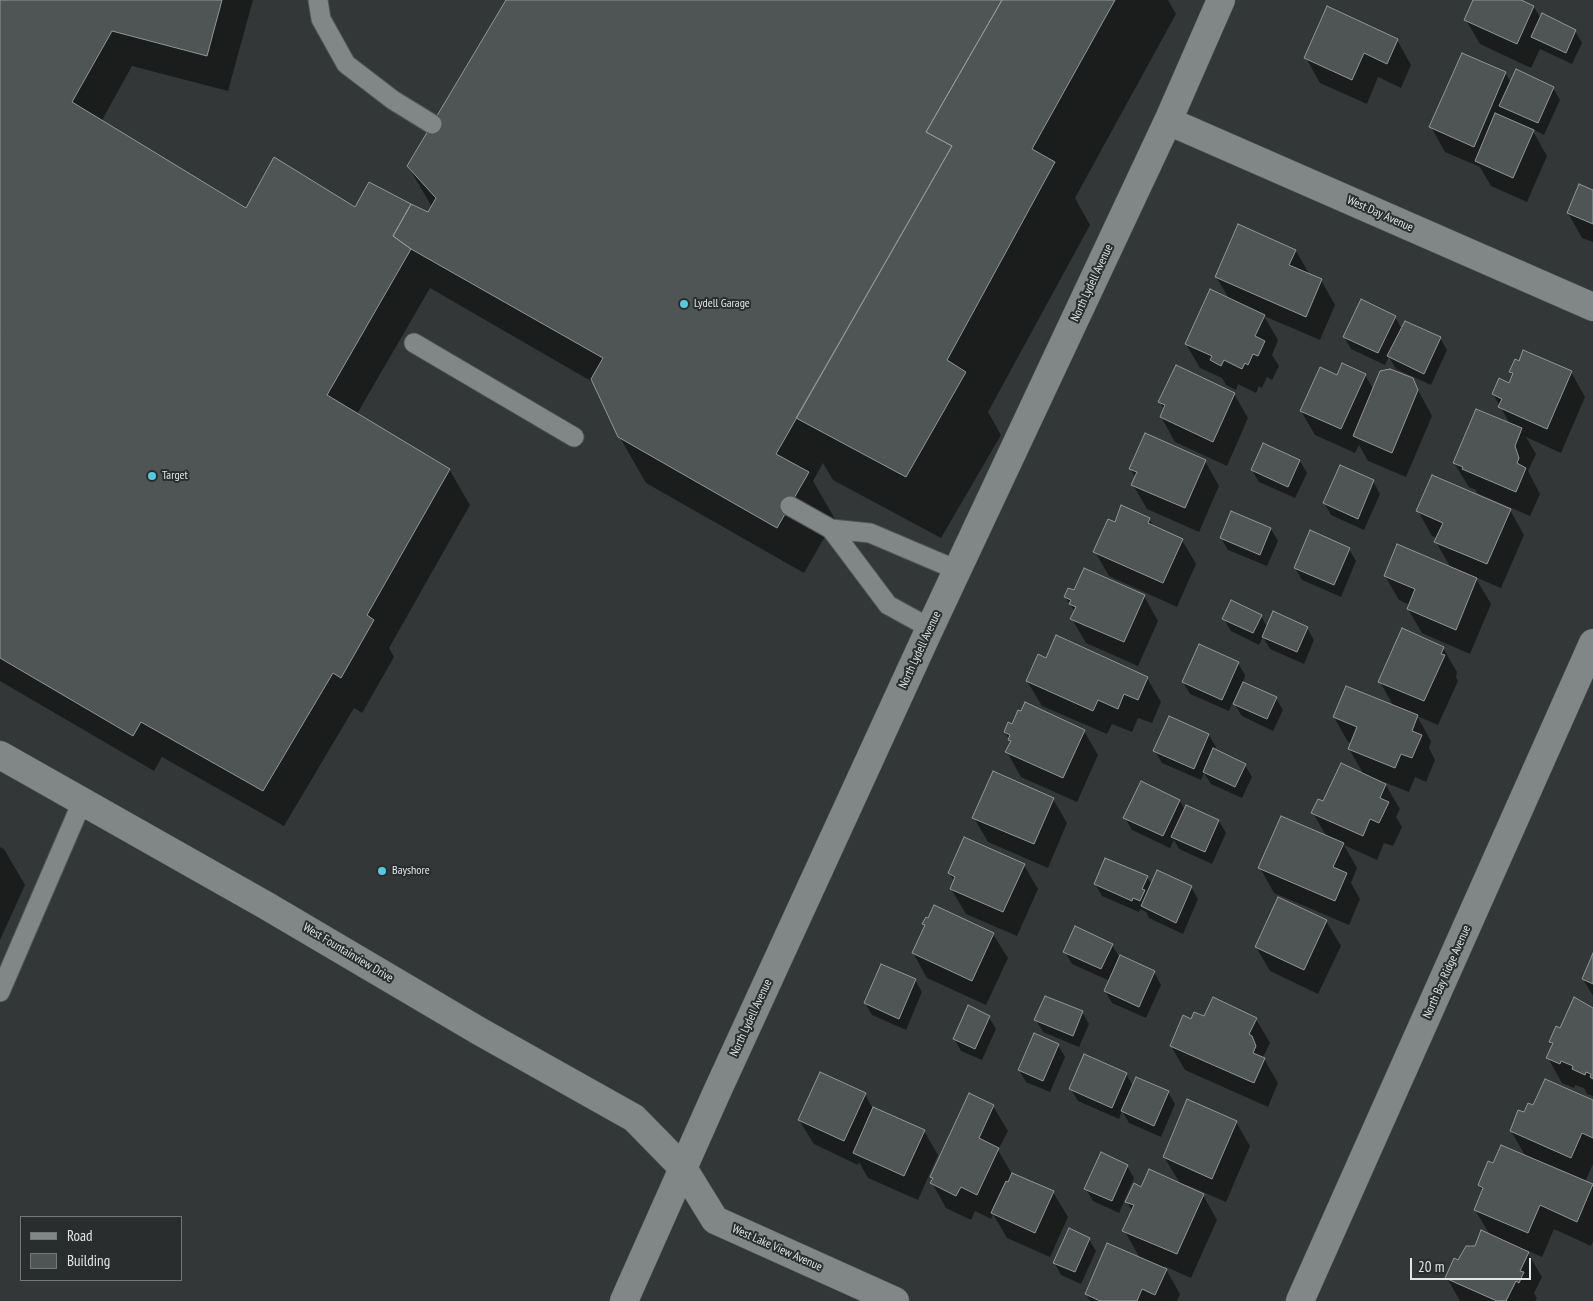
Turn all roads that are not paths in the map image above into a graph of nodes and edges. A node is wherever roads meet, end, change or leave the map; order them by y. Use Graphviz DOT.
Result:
graph roads {
  1 [pos="318,0"];
  2 [pos="1221,0"];
  3 [pos="1168,121"];
  4 [pos="432,124"];
  5 [pos="1593,307"];
  6 [pos="414,343"];
  7 [pos="574,437"];
  8 [pos="790,506"];
  9 [pos="832,529"];
  10 [pos="957,570"];
  11 [pos="930,628"];
  12 [pos="1593,643"];
  13 [pos="0,755"];
  14 [pos="82,802"];
  15 [pos="0,992"];
  16 [pos="683,1168"];
  17 [pos="624,1301"];
  18 [pos="895,1301"];
  19 [pos="1300,1301"];
  1 -- 4 [label="lane"];
  2 -- 3 [label="street, North Lydell Avenue"];
  3 -- 5 [label="street, West Day Avenue"];
  3 -- 10 [label="street, North Lydell Avenue"];
  6 -- 7 [label="lane"];
  8 -- 9 [label="lane"];
  9 -- 10 [label="lane"];
  9 -- 11 [label="lane"];
  10 -- 11 [label="street, North Lydell Avenue"];
  11 -- 16 [label="street, North Lydell Avenue"];
  12 -- 19 [label="street, North Bay Ridge Avenue"];
  13 -- 14 [label="street, West Fountainview Drive"];
  14 -- 15 [label="lane"];
  14 -- 16 [label="street, West Fountainview Drive"];
  16 -- 17 [label="street, North Lydell Avenue"];
  16 -- 18 [label="street, West Lake View Avenue"];
}
